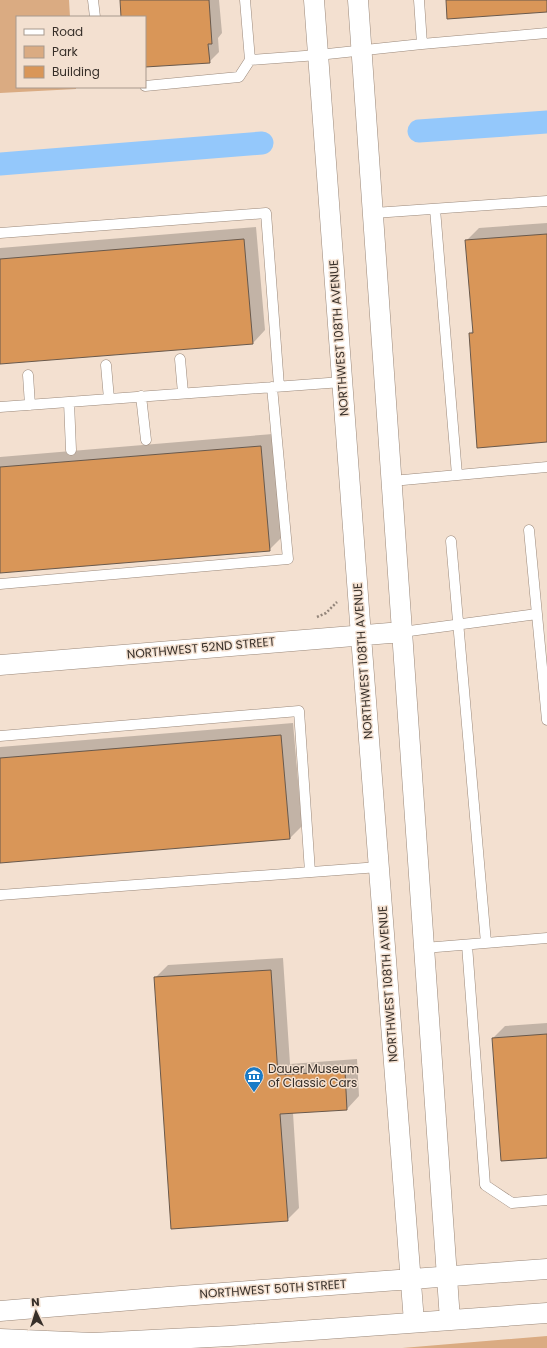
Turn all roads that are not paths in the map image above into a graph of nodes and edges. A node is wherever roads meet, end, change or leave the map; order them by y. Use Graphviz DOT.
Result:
graph roads {
  1 [pos="93,0"];
  2 [pos="245,0"];
  3 [pos="314,0"];
  4 [pos="358,0"];
  5 [pos="419,0"];
  6 [pos="95,16"];
  7 [pos="547,33"];
  8 [pos="422,44"];
  9 [pos="363,50"];
  10 [pos="318,55"];
  11 [pos="250,60"];
  12 [pos="146,86"];
  13 [pos="547,201"];
  14 [pos="434,209"];
  15 [pos="374,213"];
  16 [pos="0,233"];
  17 [pos="180,358"];
  18 [pos="106,366"];
  19 [pos="28,375"];
  20 [pos="342,382"];
  21 [pos="276,387"];
  22 [pos="183,393"];
  23 [pos="142,396"];
  24 [pos="109,399"];
  25 [pos="68,402"];
  26 [pos="30,405"];
  27 [pos="0,407"];
  28 [pos="146,440"];
  29 [pos="70,450"];
  30 [pos="547,467"];
  31 [pos="457,475"];
  32 [pos="392,481"];
  33 [pos="529,530"];
  34 [pos="451,541"];
  35 [pos="0,584"];
  36 [pos="537,614"];
  37 [pos="458,624"];
  38 [pos="402,632"];
  39 [pos="361,636"];
  40 [pos="0,664"];
  41 [pos="547,720"];
  42 [pos="0,736"];
  43 [pos="379,867"];
  44 [pos="310,872"];
  45 [pos="0,895"];
  46 [pos="547,938"];
  47 [pos="486,943"];
  48 [pos="467,945"];
  49 [pos="424,948"];
  50 [pos="547,1200"];
  51 [pos="547,1269"];
  52 [pos="447,1276"];
  53 [pos="410,1279"];
  54 [pos="0,1312"];
  55 [pos="547,1313"];
  56 [pos="450,1320"];
  57 [pos="414,1322"];
  58 [pos="0,1339"];
  1 -- 6 [label="lane"];
  2 -- 11 [label="lane"];
  3 -- 10 [label="street, NORTHWEST 108TH AVENUE"];
  4 -- 9 [label="street"];
  5 -- 8 [label="lane"];
  7 -- 8 [label="lane"];
  8 -- 9 [label="lane"];
  9 -- 10 [label="lane"];
  9 -- 15 [label="street"];
  10 -- 11 [label="lane"];
  10 -- 20 [label="street, NORTHWEST 108TH AVENUE"];
  11 -- 12 [label="lane"];
  13 -- 14 [label="lane"];
  14 -- 15 [label="lane"];
  14 -- 31 [label="lane"];
  15 -- 32 [label="street"];
  16 -- 21 [label="lane"];
  17 -- 22 [label="lane"];
  18 -- 24 [label="lane"];
  19 -- 26 [label="lane"];
  20 -- 21 [label="lane"];
  20 -- 39 [label="street, NORTHWEST 108TH AVENUE"];
  21 -- 22 [label="lane"];
  21 -- 35 [label="lane"];
  22 -- 23 [label="lane"];
  23 -- 24 [label="lane"];
  23 -- 28 [label="lane"];
  24 -- 25 [label="lane"];
  25 -- 26 [label="lane"];
  25 -- 29 [label="lane"];
  26 -- 27 [label="lane"];
  30 -- 31 [label="lane"];
  31 -- 32 [label="lane"];
  32 -- 38 [label="street"];
  33 -- 36 [label="lane"];
  34 -- 37 [label="lane"];
  36 -- 37 [label="lane"];
  36 -- 41 [label="lane"];
  37 -- 38 [label="lane"];
  37 -- 47 [label="lane"];
  38 -- 39 [label="street, NORTHWEST 52ND STREET"];
  38 -- 49 [label="street"];
  39 -- 40 [label="street, NORTHWEST 52ND STREET"];
  39 -- 43 [label="street, NORTHWEST 108TH AVENUE"];
  42 -- 44 [label="lane"];
  43 -- 44 [label="lane"];
  43 -- 53 [label="street, NORTHWEST 108TH AVENUE"];
  44 -- 45 [label="lane"];
  46 -- 47 [label="lane"];
  47 -- 48 [label="lane"];
  48 -- 49 [label="lane"];
  48 -- 50 [label="lane"];
  49 -- 52 [label="street"];
  51 -- 52 [label="street, NORTHWEST 50TH STREET"];
  52 -- 53 [label="street, NORTHWEST 50TH STREET"];
  52 -- 56 [label="street"];
  53 -- 54 [label="street, NORTHWEST 50TH STREET"];
  53 -- 57 [label="street, NORTHWEST 108TH AVENUE"];
  55 -- 56 [label="street"];
  56 -- 57 [label="street"];
  57 -- 58 [label="street"];
}
